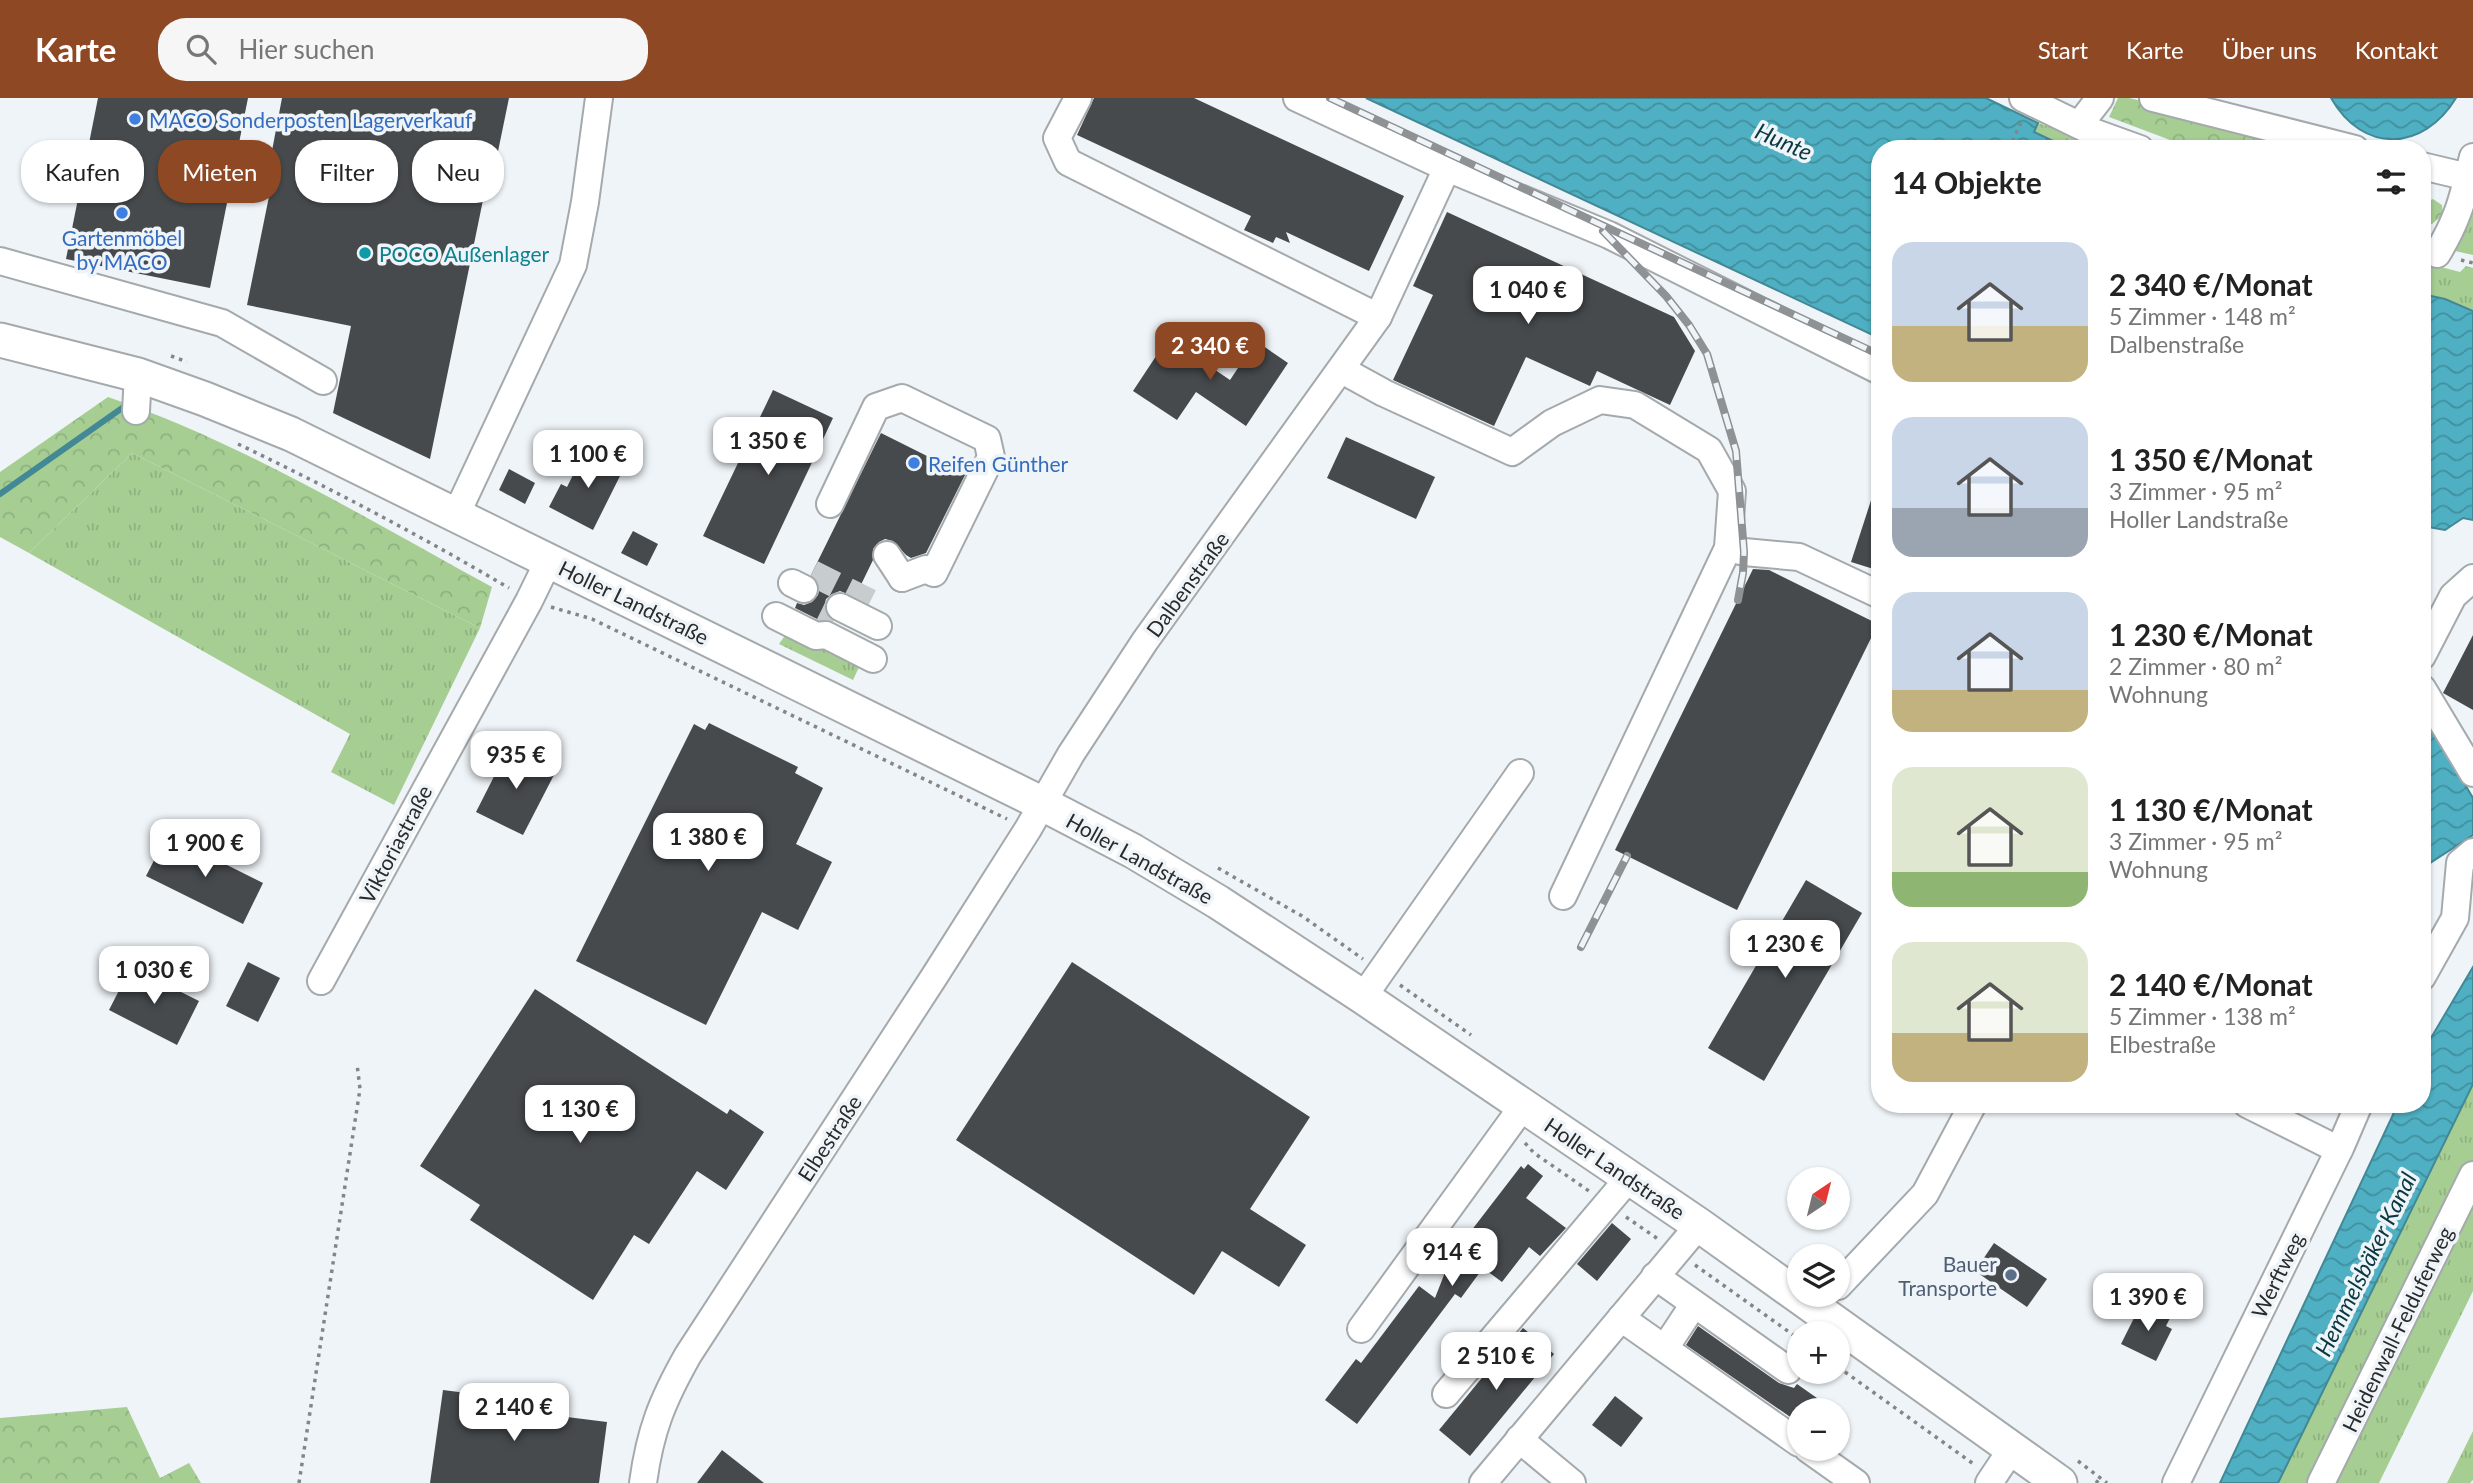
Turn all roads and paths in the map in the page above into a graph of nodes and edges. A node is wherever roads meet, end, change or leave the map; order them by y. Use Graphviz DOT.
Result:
graph roads {
  1 [pos="599,98"];
  2 [pos="1078,98"];
  3 [pos="1297,98"];
  4 [pos="2100,98"];
  5 [pos="2153,98"];
  6 [pos="2024,107"];
  7 [pos="2078,125"];
  8 [pos="2012,140"];
  9 [pos="2117,140"];
  10 [pos="2319,140"];
  11 [pos="2431,166"];
  12 [pos="1447,167"];
  13 [pos="2470,167"];
  14 [pos="2437,254"];
  15 [pos="0,261"];
  16 [pos="1378,317"];
  17 [pos="0,340"];
  18 [pos="1871,367"];
  19 [pos="1342,370"];
  20 [pos="138,375"];
  21 [pos="323,382"];
  22 [pos="136,411"];
  23 [pos="234,442"];
  24 [pos="830,504"];
  25 [pos="456,515"];
  26 [pos="1728,548"];
  27 [pos="549,560"];
  28 [pos="904,563"];
  29 [pos="2473,578"];
  30 [pos="795,590"];
  31 [pos="1871,591"];
  32 [pos="529,601"];
  33 [pos="837,614"];
  34 [pos="2431,639"];
  35 [pos="2431,703"];
  36 [pos="1520,773"];
  37 [pos="2473,773"];
  38 [pos="1035,817"];
  39 [pos="2473,852"];
  40 [pos="1563,896"];
  41 [pos="2464,911"];
  42 [pos="2431,963"];
  43 [pos="321,981"];
  44 [pos="1363,997"];
  45 [pos="357,1064"];
  46 [pos="1968,1113"];
  47 [pos="2265,1113"];
  48 [pos="2355,1113"];
  49 [pos="1516,1116"];
  50 [pos="2339,1150"];
  51 [pos="2473,1175"];
  52 [pos="1629,1178"];
  53 [pos="1606,1203"];
  54 [pos="1699,1225"];
  55 [pos="1676,1251"];
  56 [pos="1787,1274"];
  57 [pos="1850,1274"];
  58 [pos="1655,1276"];
  59 [pos="1694,1304"];
  60 [pos="1840,1307"];
  61 [pos="1620,1318"];
  62 [pos="1361,1329"];
  63 [pos="1787,1330"];
  64 [pos="1665,1348"];
  65 [pos="1787,1369"];
  66 [pos="1850,1376"];
  67 [pos="1446,1394"];
  68 [pos="1787,1434"];
  69 [pos="1520,1439"];
  70 [pos="2011,1450"];
  71 [pos="1825,1461"];
  72 [pos="2101,1477"];
  73 [pos="1991,1480"];
  74 [pos="299,1483"];
  75 [pos="643,1483"];
  76 [pos="1483,1483"];
  77 [pos="1572,1483"];
  78 [pos="1856,1483"];
  79 [pos="2060,1483"];
  80 [pos="2096,1483"];
  81 [pos="2176,1483"];
  82 [pos="2321,1483"];
  1 -- 25 [label="street"];
  2 -- 16 [label="street"];
  3 -- 12 [label="street"];
  4 -- 7 [label="street"];
  5 -- 10 [label="street"];
  6 -- 7 [label="street"];
  6 -- 8 [label="path"];
  7 -- 9 [label="street"];
  11 -- 13 [label="street"];
  12 -- 16 [label="street, Dalbenstraße"];
  12 -- 18 [label="street"];
  13 -- 14 [label="street"];
  15 -- 21 [label="street"];
  16 -- 19 [label="street, Dalbenstraße"];
  17 -- 20 [label="main road, Holler Landstraße"];
  19 -- 26 [label="street"];
  19 -- 38 [label="street, Dalbenstraße"];
  20 -- 22 [label="street"];
  20 -- 25 [label="main road, Holler Landstraße"];
  23 -- 32 [label="path"];
  24 -- 28 [label="street"];
  25 -- 27 [label="main road, Holler Landstraße"];
  26 -- 31 [label="street"];
  26 -- 40 [label="street"];
  27 -- 32 [label="street, Viktoriastraße"];
  27 -- 38 [label="main road, Holler Landstraße"];
  29 -- 34 [label="street"];
  30 -- 33 [label="street"];
  32 -- 38 [label="path"];
  32 -- 43 [label="street, Viktoriastraße"];
  35 -- 37 [label="street"];
  36 -- 44 [label="street"];
  38 -- 44 [label="main road, Holler Landstraße"];
  38 -- 75 [label="street, Elbestraße"];
  39 -- 41 [label="street"];
  41 -- 42 [label="street"];
  44 -- 49 [label="main road, Holler Landstraße"];
  45 -- 74 [label="path"];
  46 -- 57 [label="street"];
  47 -- 50 [label="street"];
  48 -- 50 [label="street, Werftweg"];
  49 -- 52 [label="main road, Holler Landstraße"];
  49 -- 53 [label="path"];
  49 -- 62 [label="street"];
  50 -- 81 [label="street, Werftweg"];
  51 -- 82 [label="street, Heidenwall-Felduferweg"];
  52 -- 53 [label="street"];
  52 -- 54 [label="main road, Holler Landstraße"];
  53 -- 55 [label="path"];
  53 -- 67 [label="street"];
  54 -- 55 [label="street"];
  54 -- 56 [label="main road, Holler Landstraße"];
  55 -- 58 [label="street"];
  55 -- 63 [label="path"];
  58 -- 59 [label="street"];
  58 -- 61 [label="street"];
  59 -- 64 [label="street"];
  59 -- 65 [label="street"];
  60 -- 70 [label="main road, Holler Landstraße"];
  61 -- 64 [label="street"];
  61 -- 69 [label="street"];
  64 -- 68 [label="street"];
  66 -- 73 [label="path"];
  69 -- 76 [label="street"];
  69 -- 77 [label="street"];
  70 -- 73 [label="street"];
  70 -- 79 [label="main road, Holler Landstraße"];
  71 -- 78 [label="street"];
  72 -- 80 [label="path"];
}
